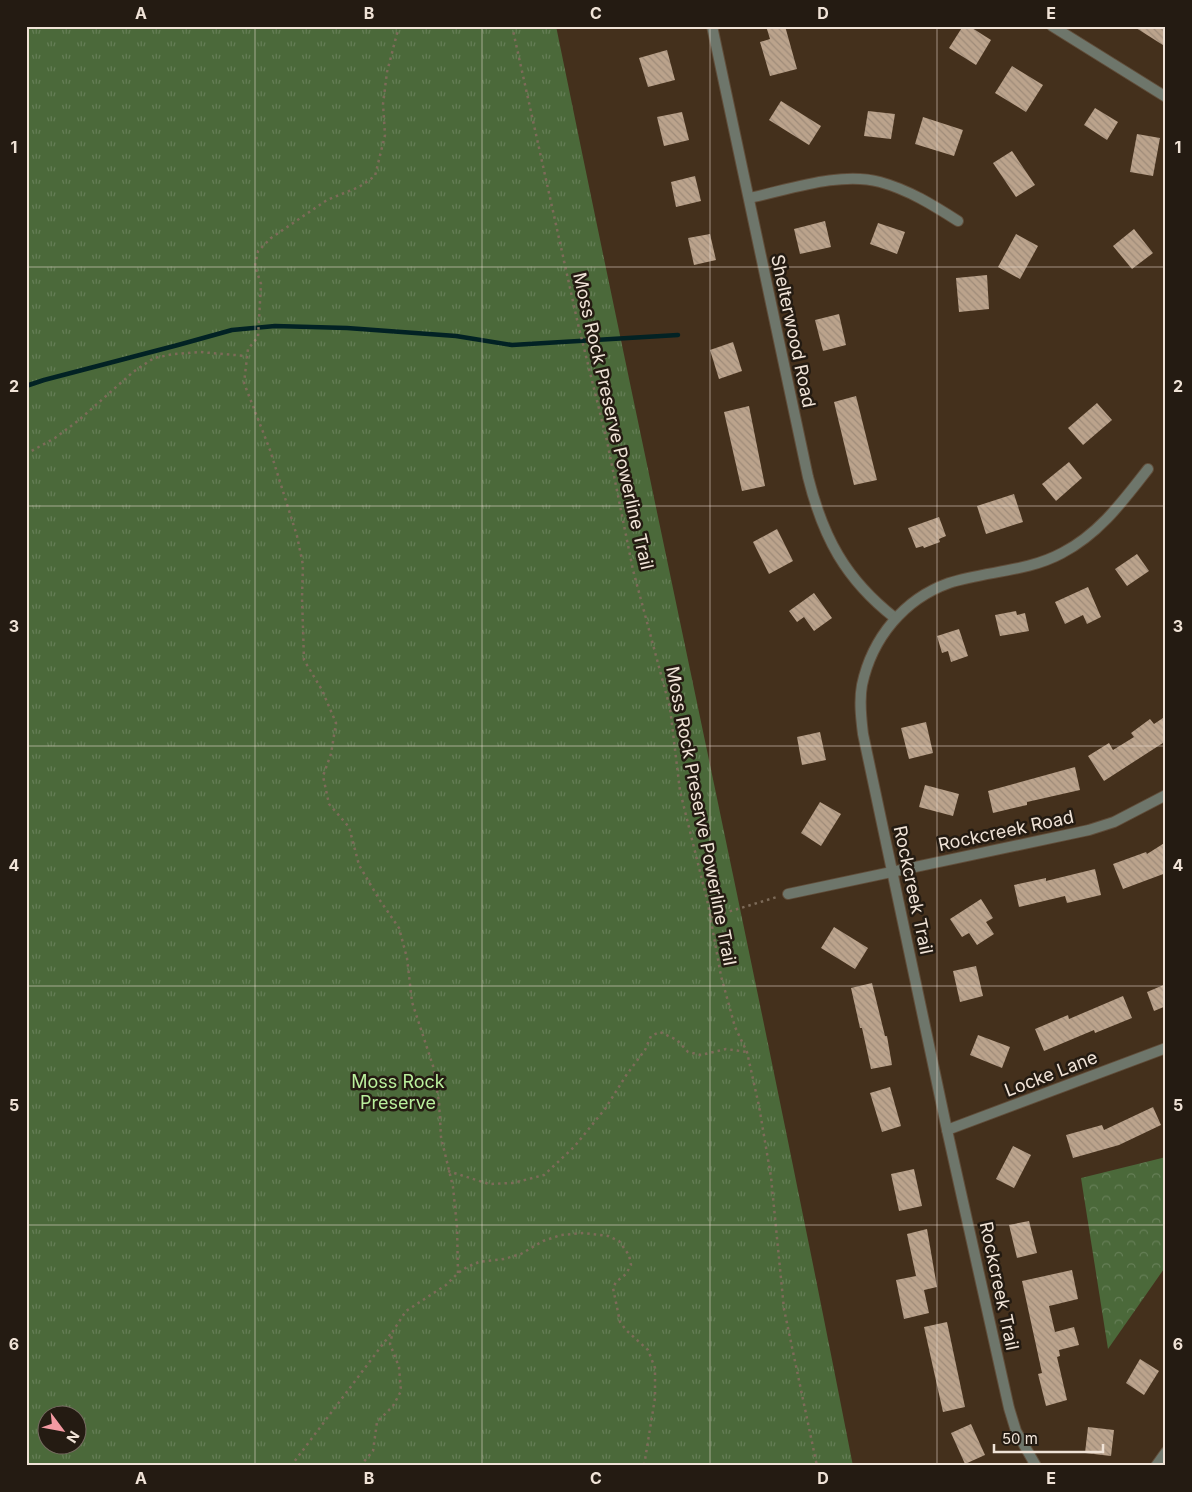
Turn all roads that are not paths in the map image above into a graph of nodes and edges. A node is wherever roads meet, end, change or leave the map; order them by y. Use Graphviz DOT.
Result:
graph roads {
  1 [pos="712,26"];
  2 [pos="1052,26"];
  3 [pos="1166,97"];
  4 [pos="748,198"];
  5 [pos="958,221"];
  6 [pos="1148,468"];
  7 [pos="895,618"];
  8 [pos="1166,794"];
  9 [pos="893,871"];
  10 [pos="788,894"];
  11 [pos="1166,1048"];
  12 [pos="947,1130"];
  13 [pos="1166,1452"];
  14 [pos="1036,1466"];
  15 [pos="1156,1466"];
  1 -- 4 [label="street, Shelterwood Road"];
  2 -- 3 [label="street"];
  4 -- 5 [label="street"];
  4 -- 7 [label="street, Shelterwood Road"];
  6 -- 7 [label="street, Rockcreek Trail"];
  7 -- 9 [label="street, Rockcreek Trail"];
  8 -- 9 [label="street, Rockcreek Road"];
  9 -- 10 [label="street, Rockcreek Road"];
  9 -- 12 [label="street, Rockcreek Trail"];
  11 -- 12 [label="street, Locke Lane"];
  12 -- 14 [label="street, Rockcreek Trail"];
  13 -- 15 [label="street"];
}
